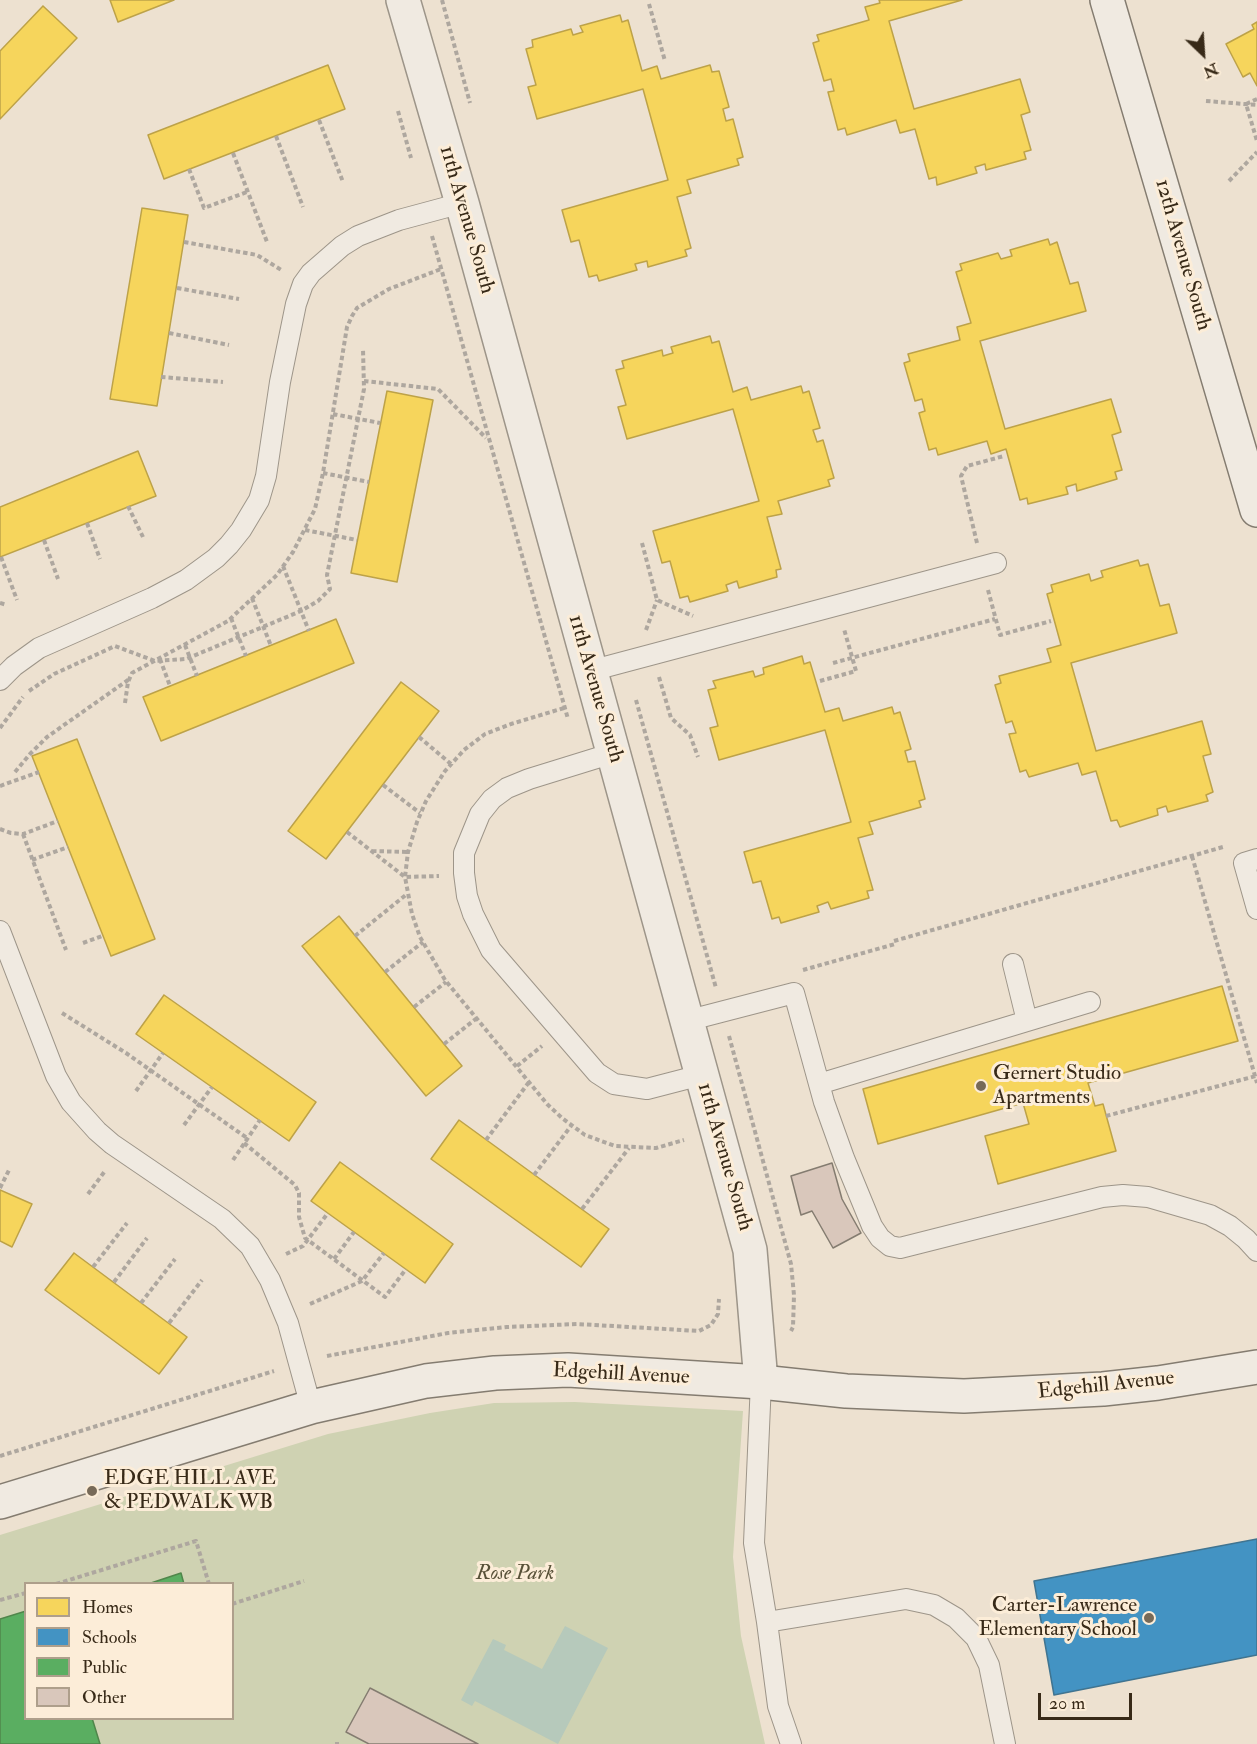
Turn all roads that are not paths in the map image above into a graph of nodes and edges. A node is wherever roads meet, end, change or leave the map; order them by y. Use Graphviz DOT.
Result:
graph roads {
  1 [pos="403,0"];
  2 [pos="1107,0"];
  3 [pos="462,203"];
  4 [pos="1257,510"];
  5 [pos="996,563"];
  6 [pos="590,671"];
  7 [pos="0,680"];
  8 [pos="613,753"];
  9 [pos="1257,860"];
  10 [pos="1257,909"];
  11 [pos="0,931"];
  12 [pos="1013,964"];
  13 [pos="1090,1002"];
  14 [pos="686,1021"];
  15 [pos="1027,1021"];
  16 [pos="701,1075"];
  17 [pos="819,1084"];
  18 [pos="1257,1251"];
  19 [pos="1257,1367"];
  20 [pos="761,1382"];
  21 [pos="311,1407"];
  22 [pos="0,1502"];
  23 [pos="767,1622"];
  24 [pos="791,1744"];
  25 [pos="1005,1744"];
  1 -- 3 [label="street, 11th Avenue South"];
  2 -- 4 [label="street, 12th Avenue South"];
  3 -- 6 [label="street, 11th Avenue South"];
  3 -- 7 [label="lane"];
  5 -- 6 [label="lane"];
  6 -- 8 [label="street, 11th Avenue South"];
  8 -- 14 [label="street, 11th Avenue South"];
  8 -- 16 [label="lane"];
  9 -- 10 [label="lane"];
  11 -- 21 [label="lane"];
  12 -- 15 [label="lane"];
  13 -- 15 [label="lane"];
  14 -- 16 [label="street, 11th Avenue South"];
  14 -- 17 [label="lane"];
  15 -- 17 [label="lane"];
  16 -- 20 [label="street, 11th Avenue South"];
  17 -- 18 [label="lane"];
  19 -- 20 [label="street, Edgehill Avenue"];
  20 -- 21 [label="street, Edgehill Avenue"];
  20 -- 23 [label="lane"];
  21 -- 22 [label="street, Edgehill Avenue"];
  23 -- 24 [label="lane"];
  23 -- 25 [label="lane"];
}
